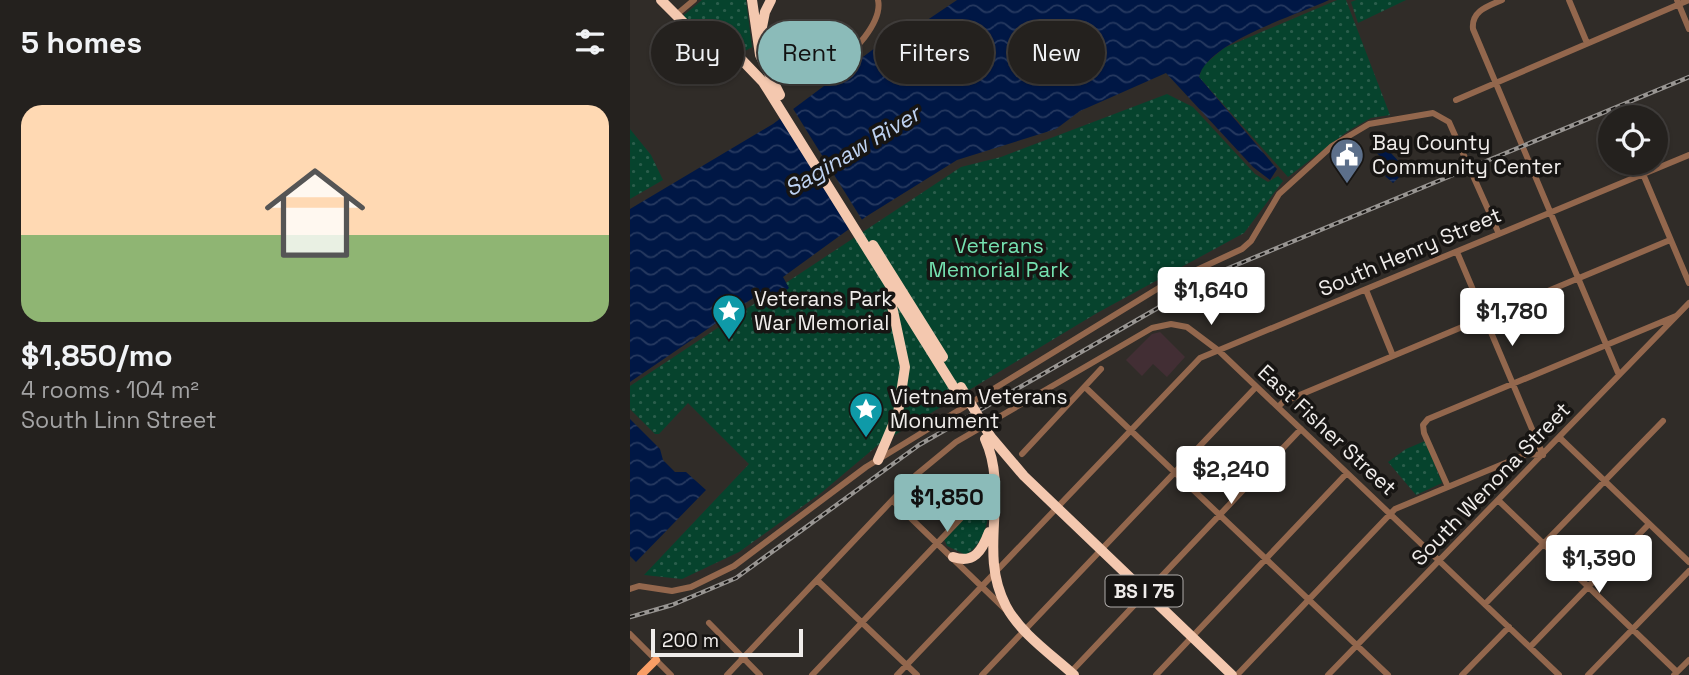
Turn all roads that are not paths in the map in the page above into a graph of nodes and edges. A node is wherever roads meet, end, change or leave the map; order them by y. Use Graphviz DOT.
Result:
graph roads {
  1 [pos="661,0"];
  2 [pos="694,0"];
  3 [pos="752,0"];
  4 [pos="771,0"];
  5 [pos="878,0"];
  6 [pos="1502,0"];
  7 [pos="1569,0"];
  8 [pos="1689,0"];
  9 [pos="1678,2"];
  10 [pos="676,15"];
  11 [pos="763,21"];
  12 [pos="1689,29"];
  13 [pos="861,36"];
  14 [pos="758,41"];
  15 [pos="1587,43"];
  16 [pos="1495,83"];
  17 [pos="771,84"];
  18 [pos="776,96"];
  19 [pos="1456,100"];
  20 [pos="1689,155"];
  21 [pos="1668,164"];
  22 [pos="1641,175"];
  23 [pos="1643,175"];
  24 [pos="1549,213"];
  25 [pos="1499,234"];
  26 [pos="1670,240"];
  27 [pos="1457,252"];
  28 [pos="881,264"];
  29 [pos="885,278"];
  30 [pos="1577,278"];
  31 [pos="1689,283"];
  32 [pos="1366,290"];
  33 [pos="1689,303"];
  34 [pos="1678,315"];
  35 [pos="1485,317"];
  36 [pos="1605,344"];
  37 [pos="1219,351"];
  38 [pos="1393,356"];
  39 [pos="1101,369"];
  40 [pos="1619,375"];
  41 [pos="1512,383"];
  42 [pos="1085,387"];
  43 [pos="1256,387"];
  44 [pos="959,389"];
  45 [pos="1278,407"];
  46 [pos="1663,421"];
  47 [pos="1130,429"];
  48 [pos="1301,429"];
  49 [pos="988,437"];
  50 [pos="1560,438"];
  51 [pos="1022,454"];
  52 [pos="1543,455"];
  53 [pos="878,460"];
  54 [pos="1175,472"];
  55 [pos="1347,472"];
  56 [pos="1605,481"];
  57 [pos="1448,487"];
  58 [pos="983,495"];
  59 [pos="893,501"];
  60 [pos="1499,501"];
  61 [pos="1056,507"];
  62 [pos="1391,514"];
  63 [pos="1220,515"];
  64 [pos="994,519"];
  65 [pos="1649,524"];
  66 [pos="937,543"];
  67 [pos="1544,544"];
  68 [pos="1101,550"];
  69 [pos="953,557"];
  70 [pos="1266,559"];
  71 [pos="1440,562"];
  72 [pos="1689,562"];
  73 [pos="1689,571"];
  74 [pos="994,573"];
  75 [pos="817,580"];
  76 [pos="981,586"];
  77 [pos="1588,587"];
  78 [pos="630,589"];
  79 [pos="1146,593"];
  80 [pos="1309,599"];
  81 [pos="1485,604"];
  82 [pos="1012,616"];
  83 [pos="862,622"];
  84 [pos="709,623"];
  85 [pos="1509,627"];
  86 [pos="1025,629"];
  87 [pos="1632,629"];
  88 [pos="630,634"];
  89 [pos="1192,637"];
  90 [pos="1357,646"];
  91 [pos="1530,647"];
  92 [pos="743,658"];
  93 [pos="656,660"];
  94 [pos="1689,660"];
  95 [pos="907,665"];
  96 [pos="1676,673"];
  97 [pos="1070,674"];
  98 [pos="641,675"];
  99 [pos="671,675"];
  100 [pos="727,675"];
  101 [pos="760,675"];
  102 [pos="812,675"];
  103 [pos="897,675"];
  104 [pos="917,675"];
  105 [pos="982,675"];
  106 [pos="1156,675"];
  107 [pos="1234,675"];
  108 [pos="1328,675"];
  109 [pos="1388,675"];
  110 [pos="1462,675"];
  111 [pos="1559,675"];
  112 [pos="1587,675"];
  1 -- 10 [label="highway, BS I 75"];
  2 -- 10 [label="street"];
  3 -- 14 [label="highway, BS I 75"];
  4 -- 11 [label="highway"];
  5 -- 13 [label="street"];
  6 -- 16 [label="street"];
  7 -- 15 [label="street"];
  8 -- 9 [label="street"];
  9 -- 12 [label="street"];
  9 -- 15 [label="street"];
  10 -- 18 [label="highway, BS I 75"];
  15 -- 16 [label="street"];
  16 -- 19 [label="street"];
  16 -- 24 [label="street"];
  17 -- 18 [label="highway, BS I 75"];
  18 -- 28 [label="highway, BS I 75"];
  20 -- 21 [label="street, South Henry Street"];
  22 -- 24 [label="street, South Henry Street"];
  23 -- 26 [label="street"];
  24 -- 25 [label="street, South Henry Street"];
  24 -- 30 [label="street"];
  25 -- 27 [label="street, South Henry Street"];
  25 -- 53 [label="street"];
  26 -- 30 [label="street"];
  26 -- 31 [label="street"];
  27 -- 32 [label="street, South Henry Street"];
  27 -- 35 [label="street"];
  28 -- 29 [label="highway, BS I 75"];
  28 -- 44 [label="highway, BS I 75"];
  29 -- 44 [label="highway, BS I 75"];
  29 -- 53 [label="highway"];
  30 -- 35 [label="street"];
  30 -- 36 [label="street"];
  32 -- 37 [label="street, South Henry Street"];
  32 -- 38 [label="street"];
  33 -- 34 [label="street, South Wenona Street"];
  34 -- 36 [label="street"];
  34 -- 40 [label="street, South Wenona Street"];
  35 -- 38 [label="street"];
  35 -- 41 [label="street"];
  36 -- 40 [label="street"];
  36 -- 41 [label="street"];
  37 -- 43 [label="street, East Fisher Street"];
  37 -- 47 [label="street, South Henry Street"];
  37 -- 59 [label="street, East Fisher Street"];
  38 -- 45 [label="street"];
  39 -- 42 [label="street"];
  40 -- 50 [label="street, South Wenona Street"];
  41 -- 52 [label="street"];
  41 -- 57 [label="street"];
  42 -- 47 [label="street"];
  42 -- 51 [label="street"];
  43 -- 45 [label="street, East Fisher Street"];
  43 -- 54 [label="street"];
  44 -- 49 [label="highway, BS I 75, bridge"];
  45 -- 48 [label="street, East Fisher Street"];
  46 -- 56 [label="street"];
  47 -- 54 [label="street"];
  47 -- 61 [label="street, South Henry Street"];
  48 -- 55 [label="street, East Fisher Street"];
  48 -- 63 [label="street"];
  49 -- 61 [label="highway, BS I 75"];
  49 -- 64 [label="highway, BS I 75"];
  50 -- 52 [label="street, South Wenona Street"];
  50 -- 56 [label="street"];
  52 -- 57 [label="street"];
  52 -- 60 [label="street, South Wenona Street"];
  53 -- 78 [label="street"];
  54 -- 63 [label="street"];
  54 -- 68 [label="street"];
  55 -- 62 [label="street, East Fisher Street"];
  55 -- 70 [label="street"];
  56 -- 65 [label="street"];
  56 -- 67 [label="street"];
  57 -- 62 [label="street"];
  58 -- 66 [label="street"];
  59 -- 66 [label="street"];
  59 -- 75 [label="street"];
  60 -- 67 [label="street"];
  60 -- 71 [label="street, South Wenona Street"];
  61 -- 68 [label="highway, BS I 75"];
  61 -- 74 [label="street, South Henry Street"];
  62 -- 71 [label="street, East Fisher Street"];
  62 -- 80 [label="street"];
  63 -- 70 [label="street"];
  63 -- 79 [label="street"];
  64 -- 69 [label="highway"];
  64 -- 74 [label="highway, BS I 75"];
  65 -- 72 [label="street"];
  65 -- 77 [label="street"];
  66 -- 69 [label="street"];
  66 -- 83 [label="street"];
  67 -- 77 [label="street"];
  67 -- 81 [label="street"];
  68 -- 79 [label="highway, BS I 75"];
  68 -- 86 [label="street"];
  69 -- 76 [label="street"];
  70 -- 80 [label="street"];
  70 -- 89 [label="street"];
  71 -- 81 [label="street, East Fisher Street"];
  71 -- 90 [label="street, South Wenona Street"];
  73 -- 87 [label="street"];
  74 -- 76 [label="street, South Henry Street"];
  74 -- 82 [label="highway, BS I 75"];
  75 -- 83 [label="street"];
  75 -- 92 [label="street"];
  76 -- 82 [label="street"];
  76 -- 95 [label="street, South Henry Street"];
  77 -- 87 [label="street"];
  77 -- 91 [label="street"];
  79 -- 89 [label="highway, BS I 75"];
  79 -- 97 [label="street"];
  80 -- 90 [label="street"];
  80 -- 107 [label="street"];
  81 -- 85 [label="street, East Fisher Street"];
  82 -- 86 [label="highway, BS I 75"];
  83 -- 95 [label="street"];
  83 -- 102 [label="street"];
  84 -- 92 [label="street"];
  85 -- 91 [label="street, East Fisher Street"];
  85 -- 110 [label="street"];
  86 -- 97 [label="highway, BS I 75"];
  86 -- 105 [label="street"];
  87 -- 96 [label="street"];
  87 -- 112 [label="street"];
  88 -- 93 [label="street"];
  89 -- 106 [label="street"];
  89 -- 107 [label="highway, BS I 75"];
  90 -- 108 [label="street, South Wenona Street"];
  90 -- 109 [label="street"];
  91 -- 111 [label="street, East Fisher Street"];
  92 -- 100 [label="street"];
  92 -- 101 [label="street"];
  93 -- 98 [label="main road"];
  93 -- 99 [label="street"];
  94 -- 96 [label="street"];
  95 -- 103 [label="street, South Henry Street"];
  95 -- 104 [label="street"];
}
